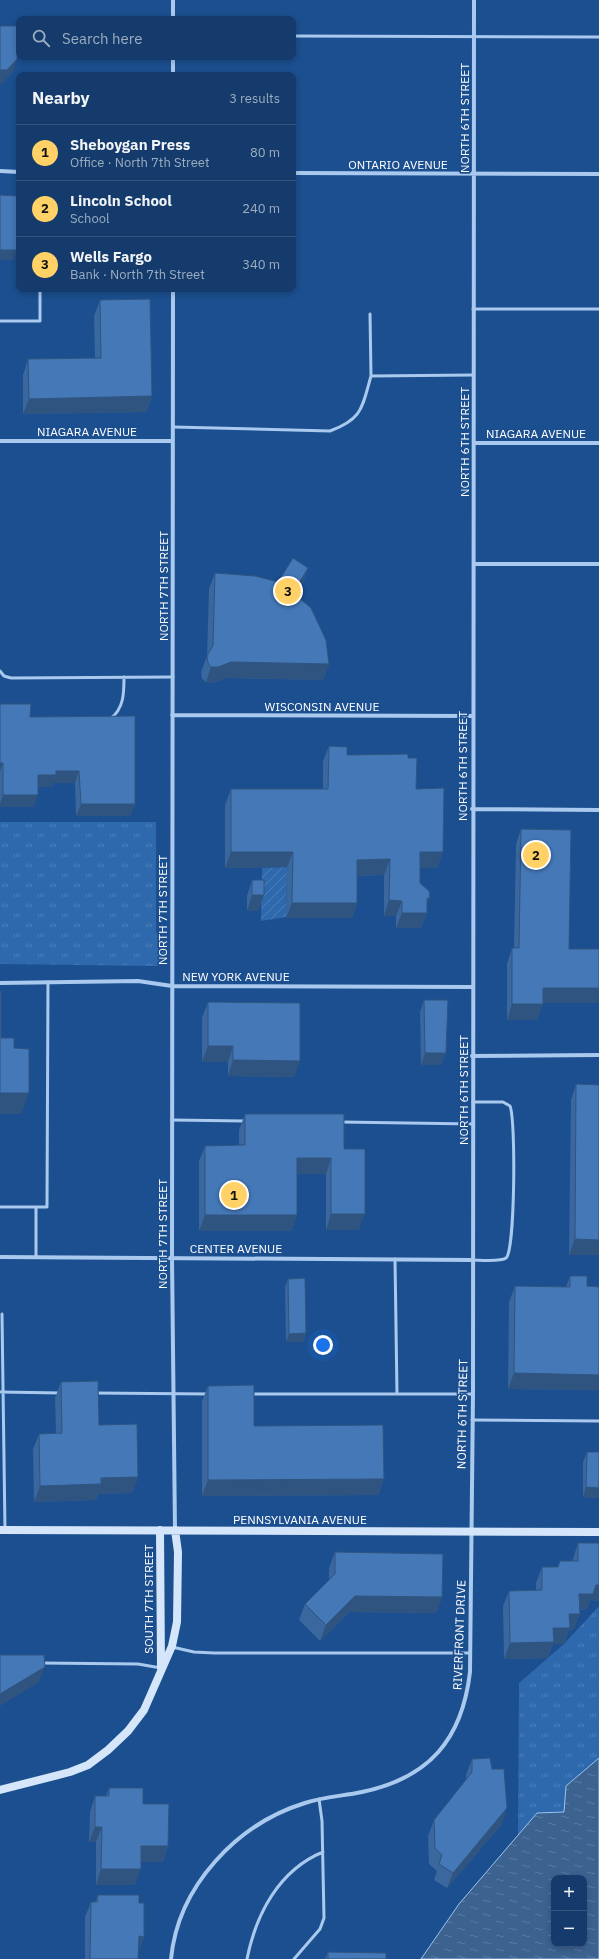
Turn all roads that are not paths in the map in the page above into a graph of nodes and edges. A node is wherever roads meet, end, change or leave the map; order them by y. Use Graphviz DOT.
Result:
graph roads {
  1 [pos="173,0"];
  2 [pos="474,0"];
  3 [pos="174,16"];
  4 [pos="296,36"];
  5 [pos="474,36"];
  6 [pos="599,37"];
  7 [pos="173,60"];
  8 [pos="173,72"];
  9 [pos="0,172"];
  10 [pos="16,172"];
  11 [pos="296,173"];
  12 [pos="474,174"];
  13 [pos="599,174"];
  14 [pos="40,292"];
  15 [pos="173,292"];
  16 [pos="473,309"];
  17 [pos="599,309"];
  18 [pos="370,314"];
  19 [pos="0,321"];
  20 [pos="474,375"];
  21 [pos="371,376"];
  22 [pos="173,427"];
  23 [pos="0,441"];
  24 [pos="173,441"];
  25 [pos="599,443"];
  26 [pos="474,444"];
  27 [pos="474,564"];
  28 [pos="599,564"];
  29 [pos="0,671"];
  30 [pos="124,677"];
  31 [pos="173,677"];
  32 [pos="172,715"];
  33 [pos="472,716"];
  34 [pos="109,719"];
  35 [pos="472,809"];
  36 [pos="599,810"];
  37 [pos="48,982"];
  38 [pos="0,983"];
  39 [pos="172,986"];
  40 [pos="472,987"];
  41 [pos="599,1055"];
  42 [pos="472,1056"];
  43 [pos="473,1102"];
  44 [pos="172,1120"];
  45 [pos="249,1122"];
  46 [pos="334,1122"];
  47 [pos="473,1124"];
  48 [pos="0,1207"];
  49 [pos="36,1207"];
  50 [pos="0,1257"];
  51 [pos="36,1257"];
  52 [pos="172,1258"];
  53 [pos="395,1259"];
  54 [pos="472,1260"];
  55 [pos="2,1314"];
  56 [pos="1,1392"];
  57 [pos="68,1393"];
  58 [pos="92,1393"];
  59 [pos="173,1393"];
  60 [pos="210,1394"];
  61 [pos="242,1394"];
  62 [pos="397,1394"];
  63 [pos="473,1394"];
  64 [pos="472,1420"];
  65 [pos="599,1420"];
  66 [pos="3,1530"];
  67 [pos="160,1530"];
  68 [pos="175,1530"];
  69 [pos="471,1531"];
  70 [pos="599,1532"];
  71 [pos="171,1647"];
  72 [pos="470,1653"];
  73 [pos="37,1663"];
  74 [pos="161,1668"];
  75 [pos="0,1790"];
  76 [pos="319,1799"];
  77 [pos="323,1852"];
  78 [pos="171,1959"];
  79 [pos="247,1959"];
  80 [pos="294,1959"];
  1 -- 3 [label="street"];
  2 -- 5 [label="street, NORTH 6TH STREET"];
  4 -- 5 [label="lane"];
  5 -- 6 [label="lane"];
  5 -- 12 [label="street, NORTH 6TH STREET"];
  7 -- 8 [label="street"];
  9 -- 10 [label="street"];
  11 -- 12 [label="street, ONTARIO AVENUE"];
  12 -- 13 [label="street, ONTARIO AVENUE"];
  12 -- 16 [label="street, NORTH 6TH STREET"];
  14 -- 19 [label="lane"];
  15 -- 22 [label="street, NORTH 7TH STREET"];
  16 -- 17 [label="lane"];
  16 -- 20 [label="street, NORTH 6TH STREET"];
  18 -- 21 [label="lane"];
  20 -- 21 [label="lane"];
  20 -- 26 [label="street, NORTH 6TH STREET"];
  21 -- 22 [label="lane"];
  22 -- 24 [label="street, NORTH 7TH STREET"];
  23 -- 24 [label="street, NIAGARA AVENUE"];
  24 -- 31 [label="street, NORTH 7TH STREET"];
  25 -- 26 [label="street, NIAGARA AVENUE"];
  26 -- 27 [label="street, NORTH 6TH STREET"];
  27 -- 28 [label="street"];
  27 -- 33 [label="street, NORTH 6TH STREET"];
  29 -- 30 [label="lane"];
  30 -- 31 [label="lane"];
  30 -- 34 [label="lane"];
  31 -- 32 [label="street, NORTH 7TH STREET"];
  32 -- 33 [label="street, WISCONSIN AVENUE"];
  32 -- 39 [label="street, NORTH 7TH STREET"];
  33 -- 35 [label="street, NORTH 6TH STREET"];
  35 -- 36 [label="street"];
  35 -- 40 [label="street, NORTH 6TH STREET"];
  37 -- 38 [label="street, NEW YORK AVENUE"];
  37 -- 39 [label="street, NEW YORK AVENUE"];
  37 -- 49 [label="lane"];
  39 -- 40 [label="street, NEW YORK AVENUE"];
  39 -- 44 [label="street, NORTH 7TH STREET"];
  40 -- 42 [label="street, NORTH 6TH STREET"];
  41 -- 42 [label="street"];
  42 -- 43 [label="street, NORTH 6TH STREET"];
  43 -- 47 [label="street, NORTH 6TH STREET"];
  43 -- 54 [label="lane"];
  44 -- 45 [label="lane"];
  44 -- 52 [label="street, NORTH 7TH STREET"];
  46 -- 47 [label="lane"];
  47 -- 54 [label="street, NORTH 6TH STREET"];
  48 -- 49 [label="lane"];
  49 -- 51 [label="lane"];
  50 -- 51 [label="street, CENTER AVENUE"];
  51 -- 52 [label="street, CENTER AVENUE"];
  52 -- 53 [label="street, CENTER AVENUE"];
  52 -- 59 [label="street, NORTH 7TH STREET"];
  53 -- 54 [label="street, CENTER AVENUE"];
  53 -- 62 [label="lane"];
  54 -- 63 [label="street, NORTH 6TH STREET"];
  55 -- 56 [label="lane"];
  56 -- 57 [label="lane"];
  56 -- 66 [label="lane"];
  58 -- 59 [label="lane"];
  59 -- 60 [label="lane"];
  59 -- 68 [label="street, NORTH 7TH STREET"];
  61 -- 62 [label="lane"];
  62 -- 63 [label="lane"];
  63 -- 64 [label="street, NORTH 6TH STREET"];
  64 -- 65 [label="lane"];
  64 -- 69 [label="street, NORTH 6TH STREET"];
  66 -- 67 [label="street, PENNSYLVANIA AVENUE"];
  67 -- 68 [label="street, PENNSYLVANIA AVENUE"];
  67 -- 74 [label="street, SOUTH 7TH STREET"];
  68 -- 69 [label="street, PENNSYLVANIA AVENUE"];
  68 -- 71 [label="street, SOUTH 7TH STREET"];
  69 -- 70 [label="street, PENNSYLVANIA AVENUE"];
  69 -- 72 [label="street, RIVERFRONT DRIVE"];
  71 -- 72 [label="lane"];
  71 -- 74 [label="street, SOUTH 7TH STREET"];
  72 -- 76 [label="street, RIVERFRONT DRIVE"];
  73 -- 74 [label="lane"];
  74 -- 75 [label="street, SOUTH 7TH STREET"];
  76 -- 77 [label="lane"];
  76 -- 78 [label="street, RIVERFRONT DRIVE"];
  77 -- 79 [label="lane"];
  77 -- 80 [label="lane"];
}
